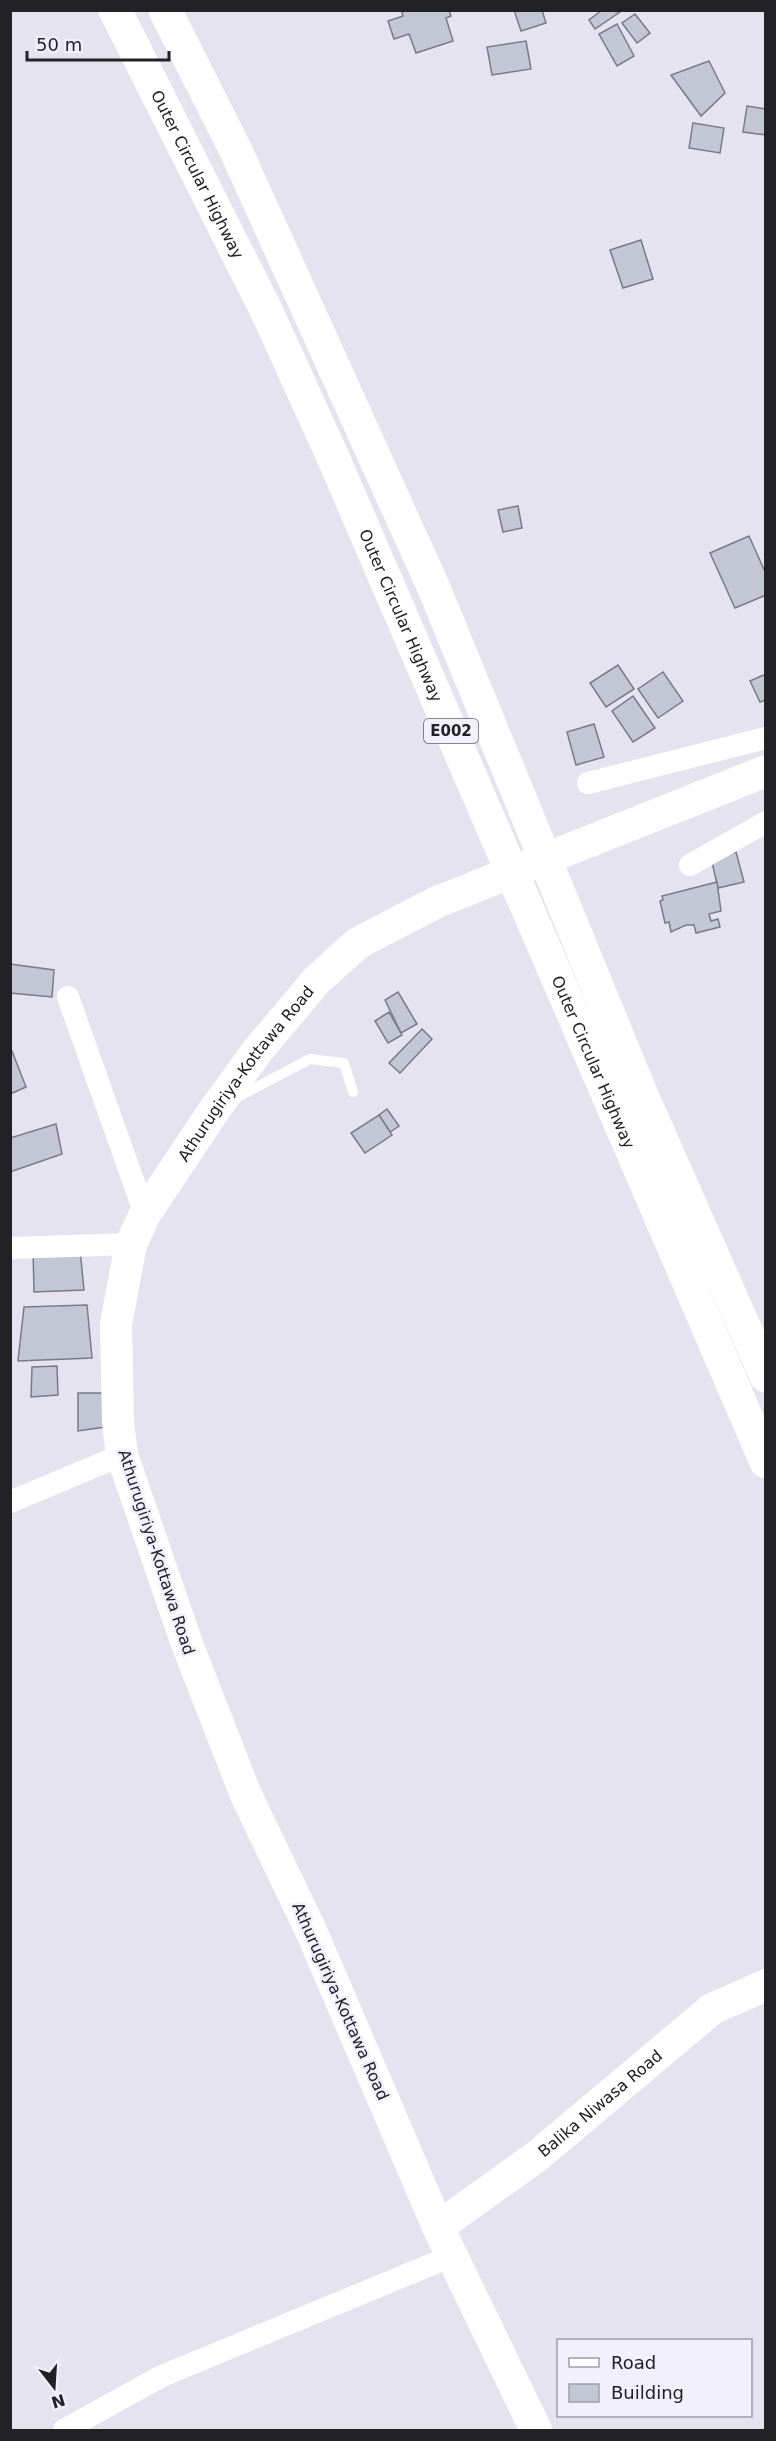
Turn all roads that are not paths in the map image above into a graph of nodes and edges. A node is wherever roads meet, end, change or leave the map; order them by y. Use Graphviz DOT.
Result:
graph roads {
  1 [pos="115,10"];
  2 [pos="165,10"];
  3 [pos="765,738"];
  4 [pos="765,771"];
  5 [pos="588,783"];
  6 [pos="765,822"];
  7 [pos="690,865"];
  8 [pos="68,997"];
  9 [pos="353,1092"];
  10 [pos="215,1109"];
  11 [pos="145,1214"];
  12 [pos="131,1244"];
  13 [pos="10,1248"];
  14 [pos="765,1376"];
  15 [pos="122,1455"];
  16 [pos="765,1462"];
  17 [pos="10,1502"];
  18 [pos="765,1985"];
  19 [pos="438,2227"];
  20 [pos="452,2256"];
  21 [pos="64,2430"];
  22 [pos="536,2430"];
  1 -- 16 [label="highway, Outer Circular Highway / E002"];
  2 -- 14 [label="highway, Outer Circular Highway / E002"];
  3 -- 5 [label="street"];
  4 -- 10 [label="main road, Athurugiriya-Kottawa Road"];
  6 -- 7 [label="street"];
  8 -- 11 [label="street"];
  9 -- 10 [label="lane"];
  10 -- 11 [label="main road, Athurugiriya-Kottawa Road"];
  11 -- 12 [label="main road, Athurugiriya-Kottawa Road"];
  12 -- 13 [label="street"];
  12 -- 15 [label="main road, Athurugiriya-Kottawa Road"];
  15 -- 17 [label="street"];
  15 -- 19 [label="main road, Athurugiriya-Kottawa Road"];
  18 -- 19 [label="main road, Balika Niwasa Road"];
  19 -- 20 [label="main road, Athurugiriya-Kottawa Road"];
  20 -- 21 [label="street"];
  20 -- 22 [label="main road, Athurugiriya-Kottawa Road"];
}
